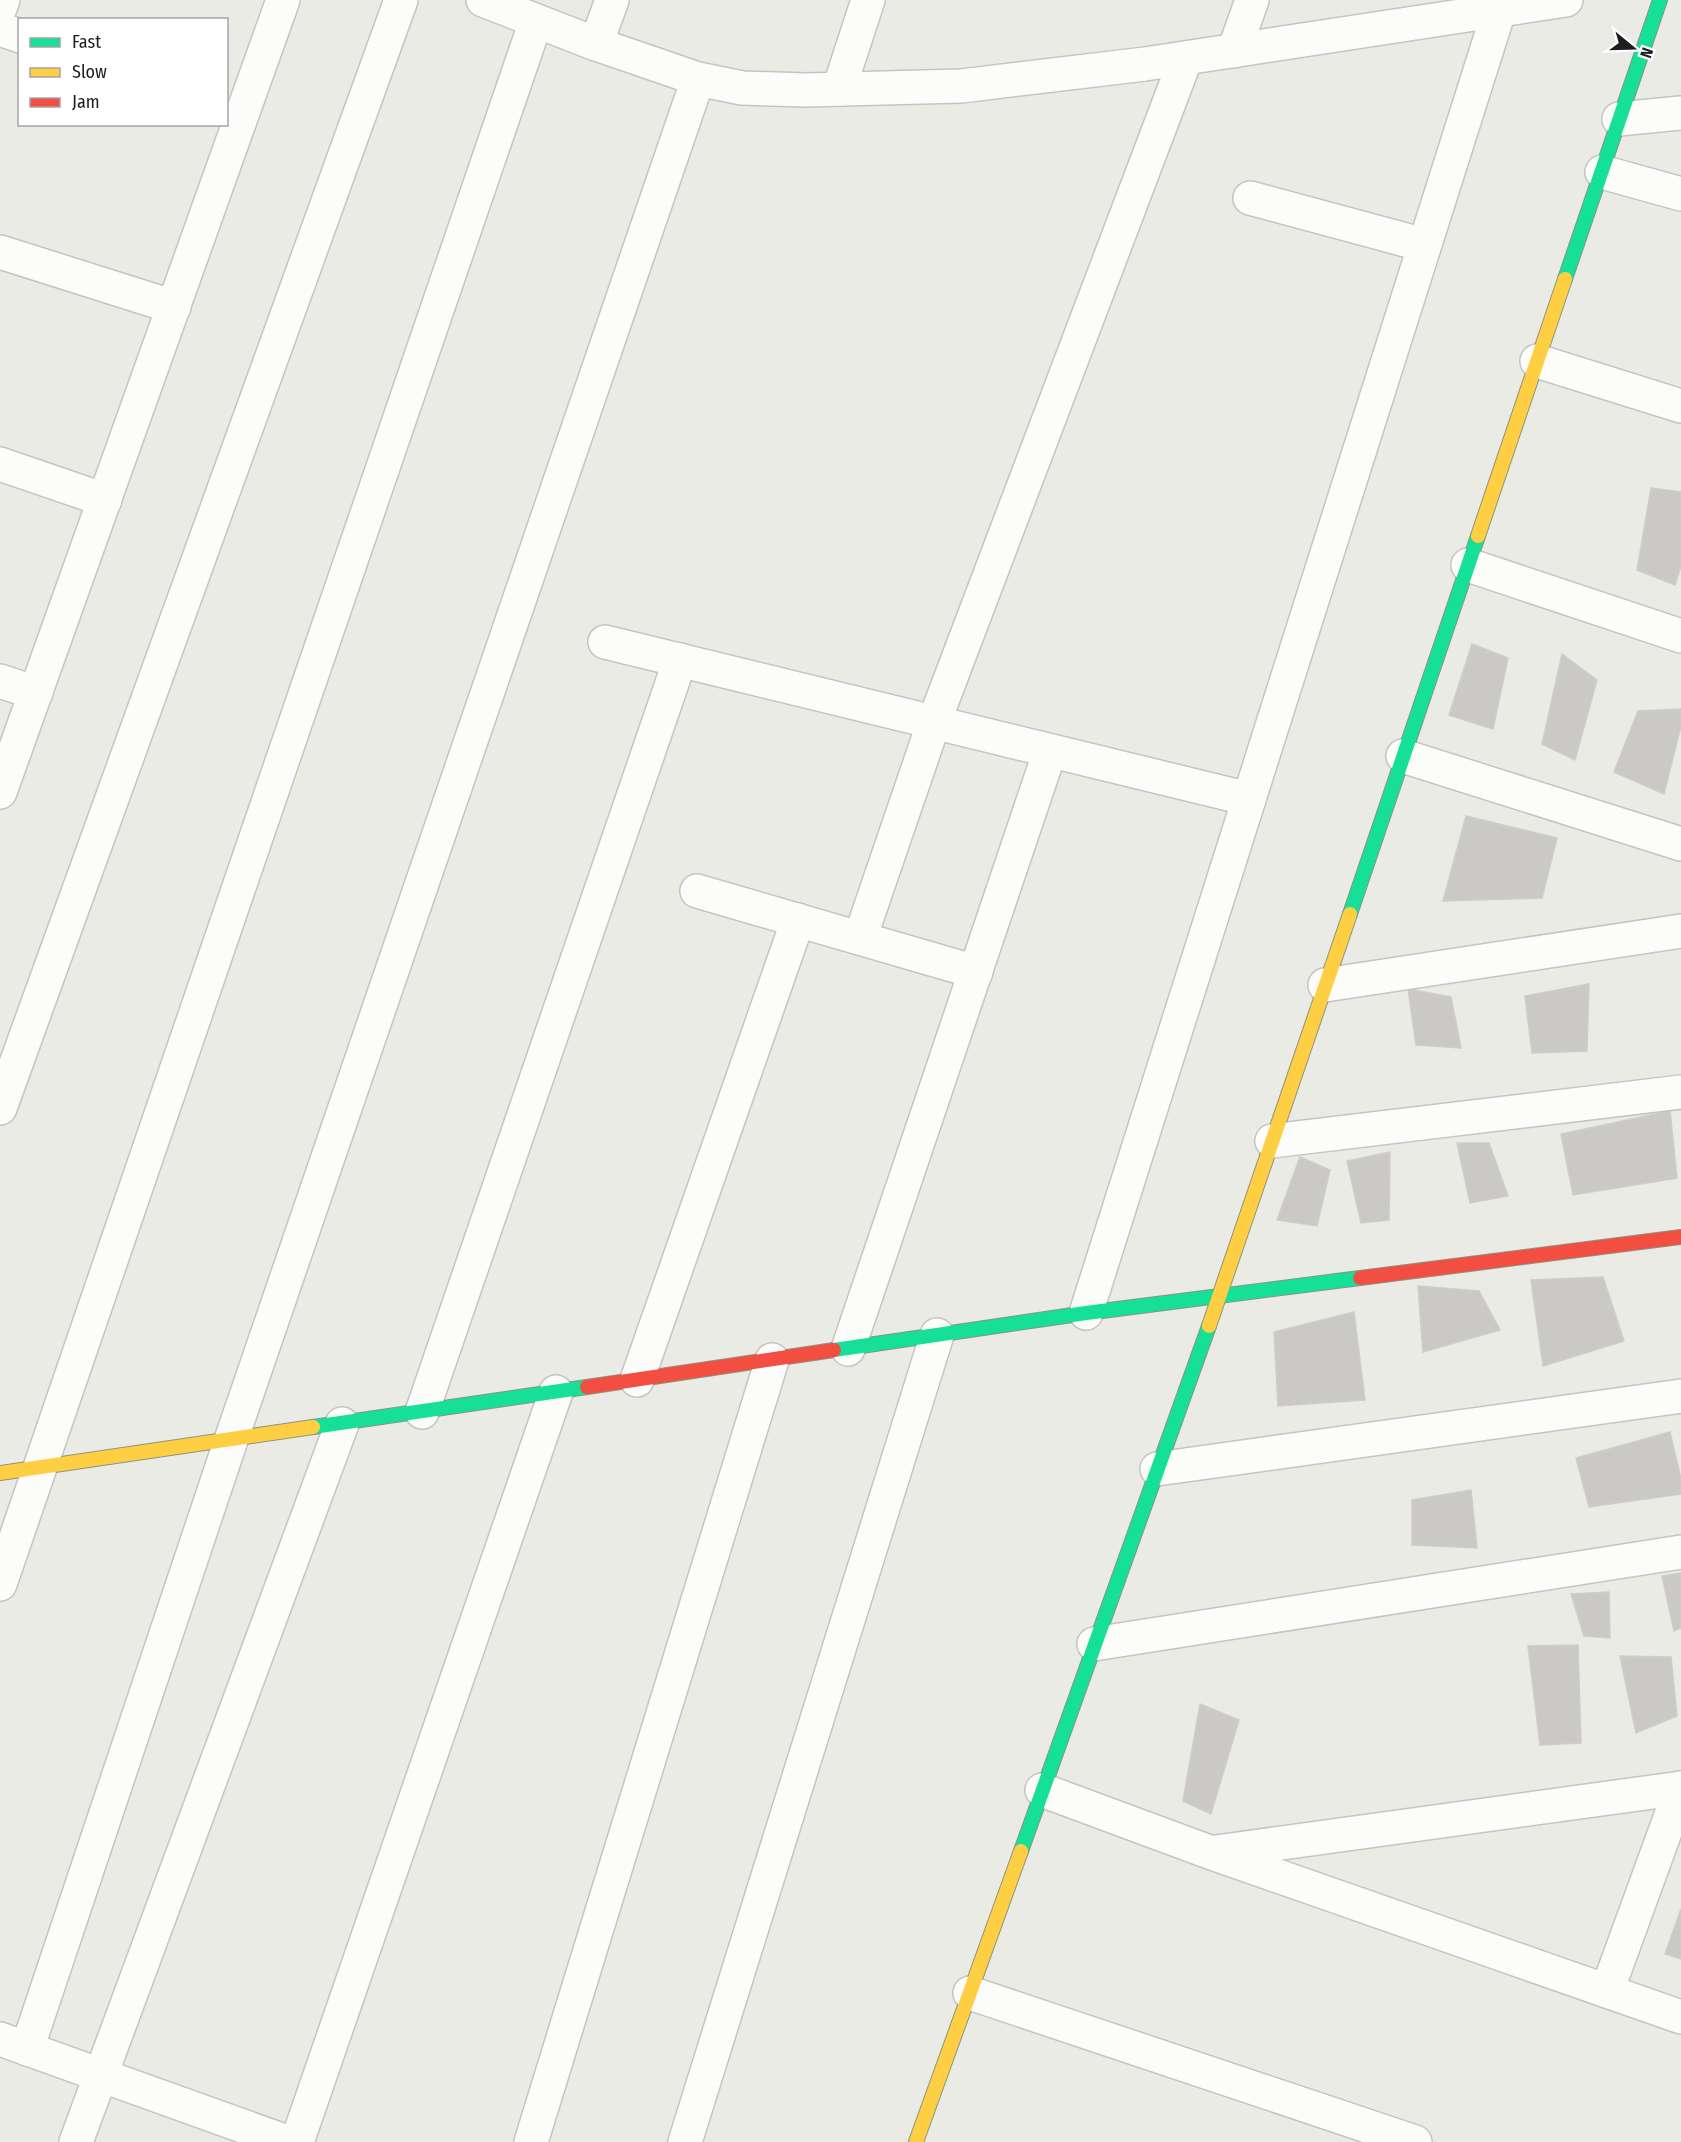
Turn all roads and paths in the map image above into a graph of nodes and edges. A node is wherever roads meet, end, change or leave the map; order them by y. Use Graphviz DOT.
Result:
graph roads {
  1 [pos="3,0"];
  2 [pos="283,0"];
  3 [pos="401,0"];
  4 [pos="483,0"];
  5 [pos="612,0"];
  6 [pos="868,0"];
  7 [pos="1252,0"];
  8 [pos="1566,0"];
  9 [pos="1660,0"];
  10 [pos="0,8"];
  11 [pos="1499,11"];
  12 [pos="536,21"];
  13 [pos="0,29"];
  14 [pos="18,35"];
  15 [pos="596,44"];
  16 [pos="1234,51"];
  17 [pos="1186,58"];
  18 [pos="698,79"];
  19 [pos="838,89"];
  20 [pos="1681,113"];
  21 [pos="233,119"];
  22 [pos="1620,119"];
  23 [pos="1602,172"];
  24 [pos="1681,194"];
  25 [pos="1250,198"];
  26 [pos="1424,245"];
  27 [pos="0,252"];
  28 [pos="174,307"];
  29 [pos="1537,361"];
  30 [pos="1681,406"];
  31 [pos="0,464"];
  32 [pos="105,500"];
  33 [pos="1468,565"];
  34 [pos="1681,636"];
  35 [pos="605,642"];
  36 [pos="680,660"];
  37 [pos="0,681"];
  38 [pos="36,693"];
  39 [pos="933,722"];
  40 [pos="1050,751"];
  41 [pos="1403,756"];
  42 [pos="0,792"];
  43 [pos="1250,799"];
  44 [pos="1681,844"];
  45 [pos="697,891"];
  46 [pos="798,920"];
  47 [pos="1681,931"];
  48 [pos="860,938"];
  49 [pos="976,972"];
  50 [pos="1325,985"];
  51 [pos="1681,1092"];
  52 [pos="0,1108"];
  53 [pos="1272,1141"];
  54 [pos="1681,1237"];
  55 [pos="1220,1296"];
  56 [pos="1086,1313"];
  57 [pos="938,1335"];
  58 [pos="848,1349"];
  59 [pos="772,1360"];
  60 [pos="637,1380"];
  61 [pos="556,1392"];
  62 [pos="1681,1396"];
  63 [pos="422,1412"];
  64 [pos="342,1424"];
  65 [pos="231,1440"];
  66 [pos="40,1468"];
  67 [pos="1157,1469"];
  68 [pos="0,1473"];
  69 [pos="1681,1552"];
  70 [pos="0,1584"];
  71 [pos="1095,1644"];
  72 [pos="1681,1788"];
  73 [pos="1042,1790"];
  74 [pos="1212,1853"];
  75 [pos="1607,1991"];
  76 [pos="970,1993"];
  77 [pos="1681,2017"];
  78 [pos="14,2044"];
  79 [pos="100,2075"];
  80 [pos="76,2142"];
  81 [pos="287,2142"];
  82 [pos="297,2142"];
  83 [pos="531,2142"];
  84 [pos="685,2142"];
  85 [pos="916,2142"];
  86 [pos="1414,2142"];
  1 -- 10 [label="street"];
  2 -- 21 [label="street"];
  3 -- 52 [label="street"];
  4 -- 12 [label="street"];
  5 -- 15 [label="street"];
  6 -- 19 [label="street"];
  7 -- 16 [label="street"];
  8 -- 11 [label="street"];
  9 -- 22 [label="street"];
  11 -- 16 [label="street"];
  11 -- 26 [label="street"];
  12 -- 15 [label="street"];
  12 -- 66 [label="street"];
  13 -- 14 [label="street"];
  15 -- 18 [label="street"];
  16 -- 17 [label="street"];
  17 -- 19 [label="street"];
  17 -- 39 [label="street"];
  18 -- 19 [label="street"];
  18 -- 65 [label="street"];
  20 -- 22 [label="street"];
  21 -- 28 [label="street"];
  22 -- 23 [label="street"];
  23 -- 24 [label="street"];
  23 -- 29 [label="street"];
  25 -- 26 [label="street"];
  26 -- 43 [label="street"];
  27 -- 28 [label="street"];
  28 -- 32 [label="street"];
  29 -- 30 [label="street"];
  29 -- 33 [label="street"];
  31 -- 32 [label="street"];
  32 -- 38 [label="street"];
  33 -- 34 [label="street"];
  33 -- 41 [label="street"];
  35 -- 36 [label="street"];
  36 -- 39 [label="street"];
  36 -- 63 [label="street"];
  37 -- 38 [label="street"];
  38 -- 42 [label="street"];
  39 -- 40 [label="street"];
  39 -- 48 [label="street"];
  40 -- 43 [label="street"];
  40 -- 49 [label="street"];
  41 -- 44 [label="street"];
  41 -- 50 [label="street"];
  43 -- 56 [label="street"];
  45 -- 46 [label="street"];
  46 -- 48 [label="street"];
  46 -- 60 [label="street"];
  47 -- 50 [label="street"];
  48 -- 49 [label="street"];
  49 -- 58 [label="street"];
  50 -- 53 [label="street"];
  51 -- 53 [label="street"];
  53 -- 55 [label="street"];
  54 -- 55 [label="street"];
  55 -- 56 [label="street"];
  55 -- 67 [label="street"];
  56 -- 57 [label="street"];
  57 -- 58 [label="street"];
  57 -- 84 [label="street"];
  58 -- 59 [label="street"];
  59 -- 60 [label="street"];
  59 -- 83 [label="street"];
  60 -- 61 [label="street"];
  61 -- 63 [label="street"];
  61 -- 82 [label="street"];
  62 -- 67 [label="street"];
  63 -- 64 [label="street"];
  64 -- 65 [label="street"];
  64 -- 79 [label="street"];
  65 -- 66 [label="street"];
  65 -- 78 [label="street"];
  66 -- 68 [label="street"];
  66 -- 70 [label="street"];
  67 -- 71 [label="street"];
  69 -- 71 [label="street"];
  71 -- 73 [label="street"];
  72 -- 74 [label="street"];
  72 -- 75 [label="street"];
  73 -- 74 [label="street"];
  73 -- 76 [label="street"];
  74 -- 75 [label="street"];
  75 -- 77 [label="street"];
  76 -- 85 [label="street"];
  76 -- 86 [label="street"];
  78 -- 79 [label="street"];
  79 -- 80 [label="street"];
  79 -- 81 [label="street"];
}
